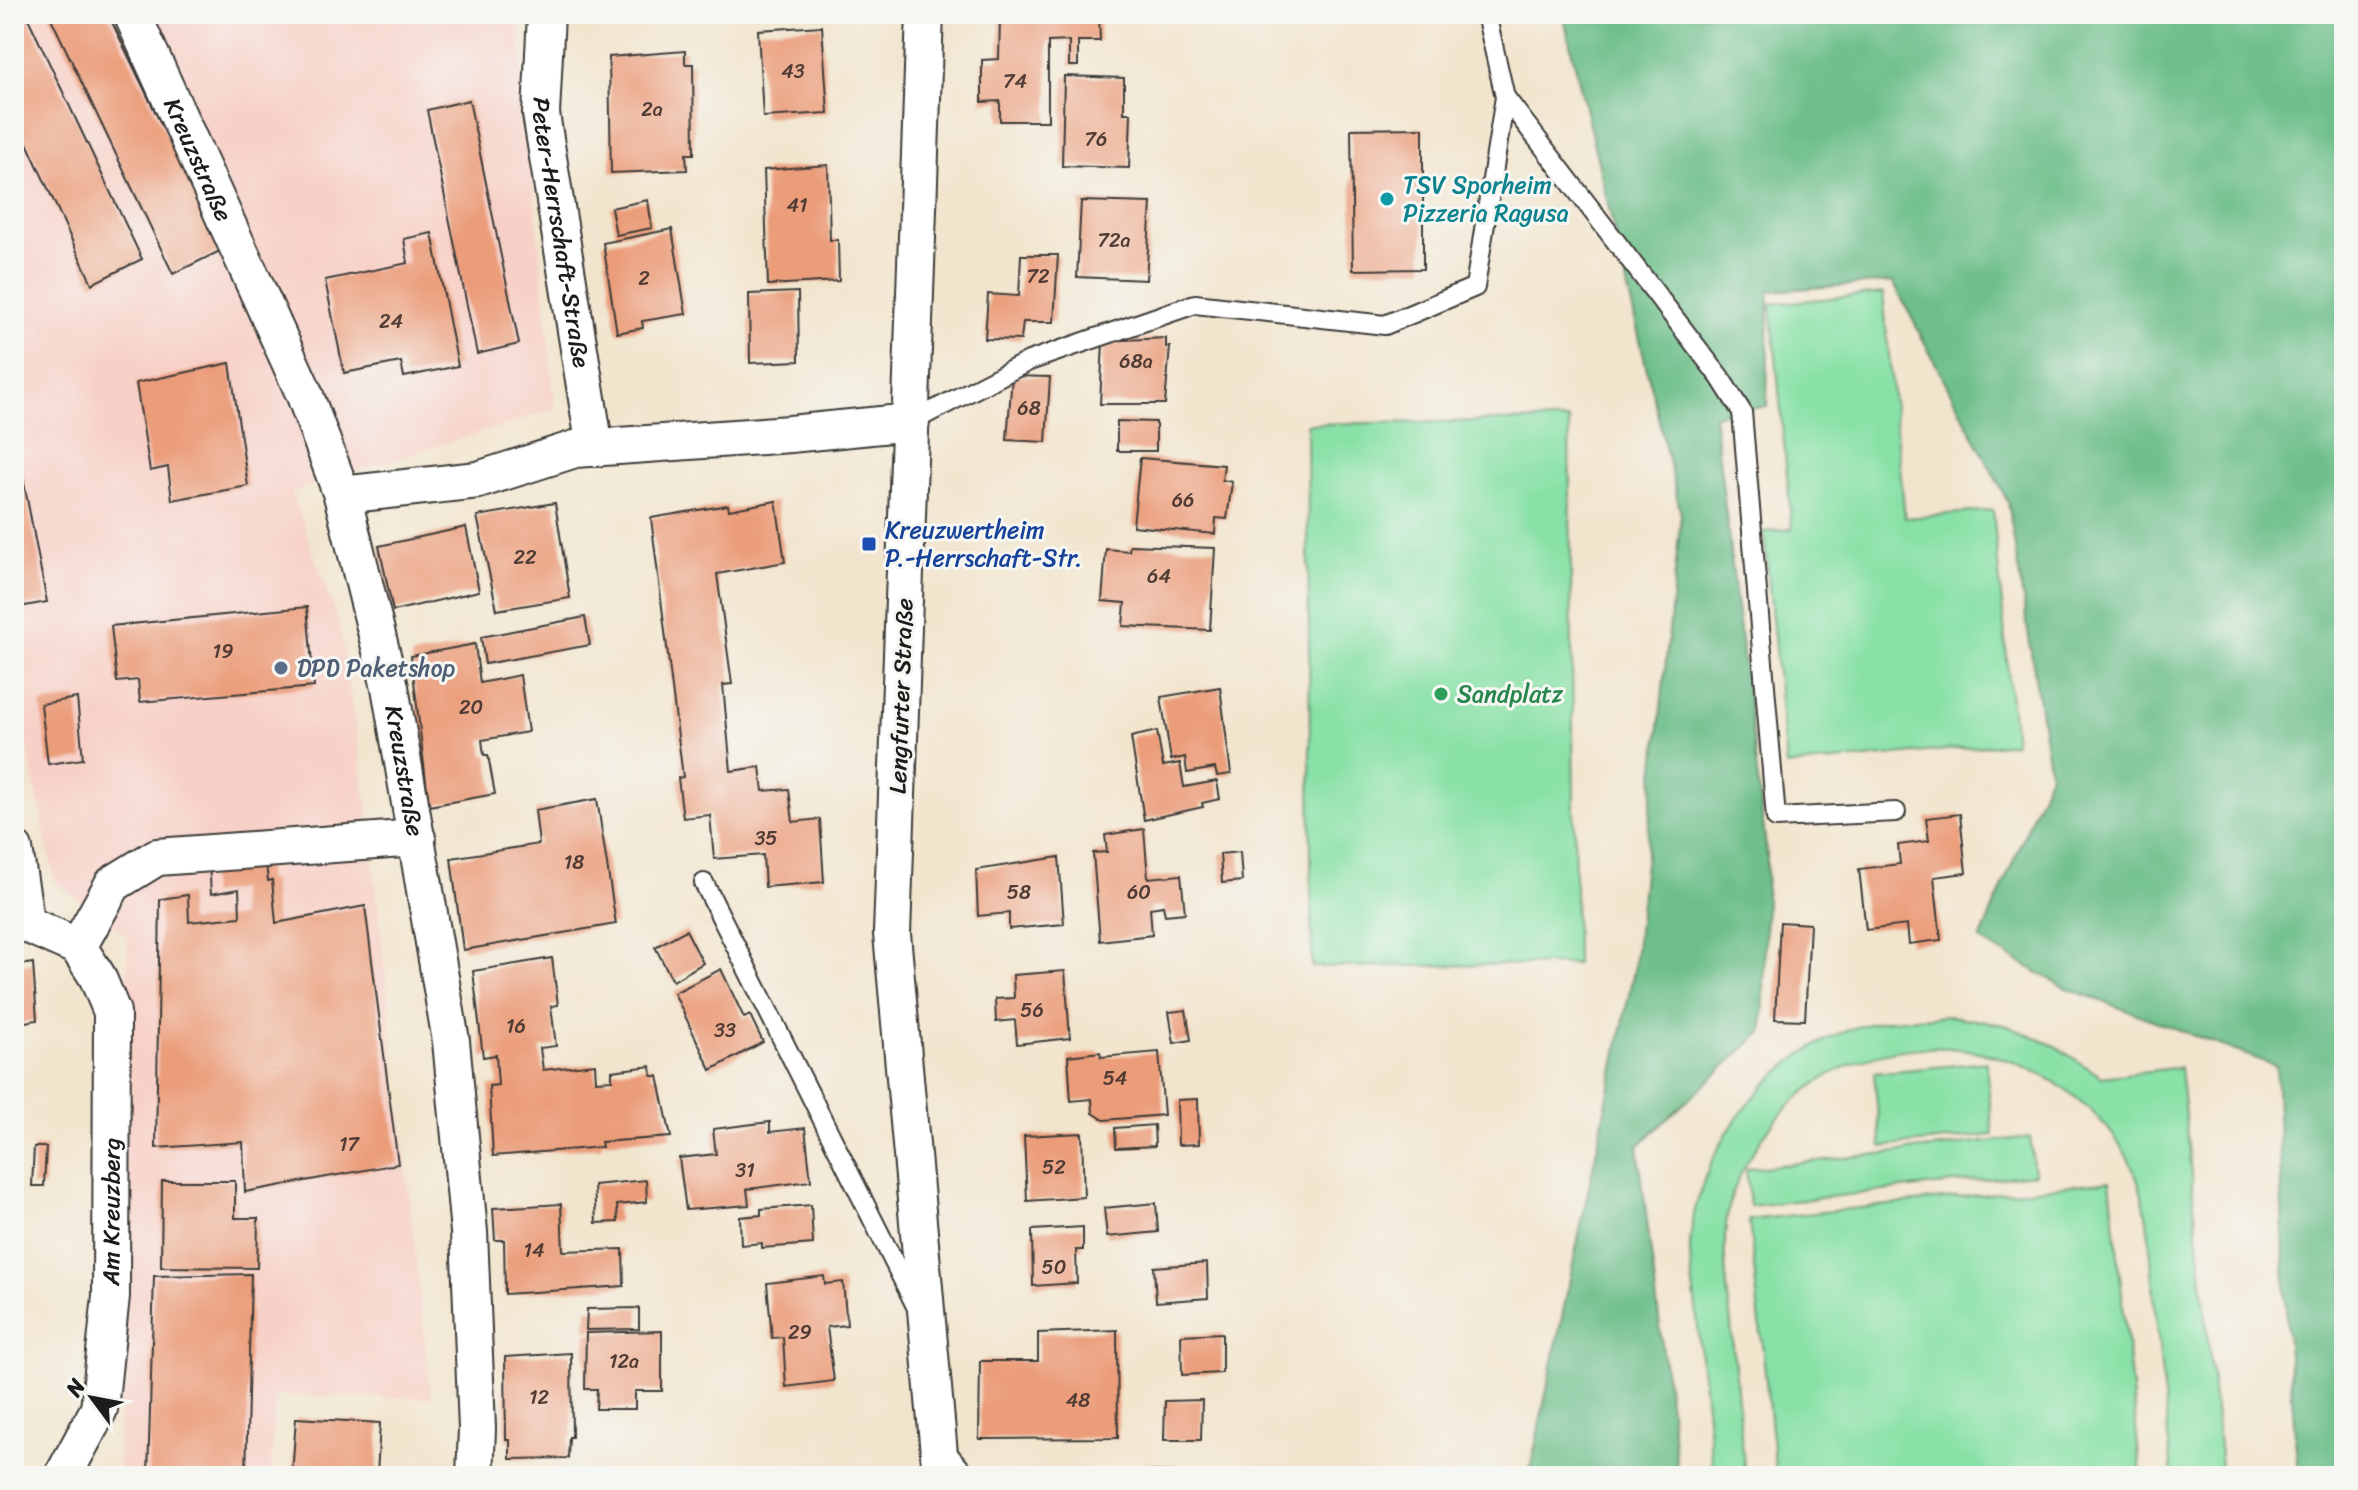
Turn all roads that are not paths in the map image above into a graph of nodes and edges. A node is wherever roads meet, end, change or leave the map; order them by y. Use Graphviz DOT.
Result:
graph roads {
  1 [pos="132,14"];
  2 [pos="546,14"];
  3 [pos="925,14"];
  4 [pos="1486,14"];
  5 [pos="1505,97"];
  6 [pos="911,422"];
  7 [pos="595,448"];
  8 [pos="342,495"];
  9 [pos="1896,812"];
  10 [pos="417,838"];
  11 [pos="14,849"];
  12 [pos="704,883"];
  13 [pos="78,947"];
  14 [pos="928,1330"];
  15 [pos="939,1459"];
  16 [pos="63,1476"];
  17 [pos="475,1476"];
  18 [pos="967,1476"];
  1 -- 8 [label="street, Kreuzstraße"];
  2 -- 7 [label="street, Peter-Herrschaft-Straße"];
  3 -- 6 [label="street, Lengfurter Straße"];
  4 -- 5 [label="lane"];
  5 -- 6 [label="lane"];
  5 -- 9 [label="lane"];
  6 -- 7 [label="street"];
  6 -- 14 [label="street, Lengfurter Straße"];
  7 -- 8 [label="street"];
  8 -- 10 [label="street, Kreuzstraße"];
  10 -- 13 [label="street"];
  10 -- 17 [label="street, Kreuzstraße"];
  11 -- 13 [label="street"];
  12 -- 14 [label="lane, Lengfurter Straße"];
  13 -- 16 [label="street, Am Kreuzberg"];
  14 -- 15 [label="street, Lengfurter Straße"];
  15 -- 18 [label="lane"];
}
